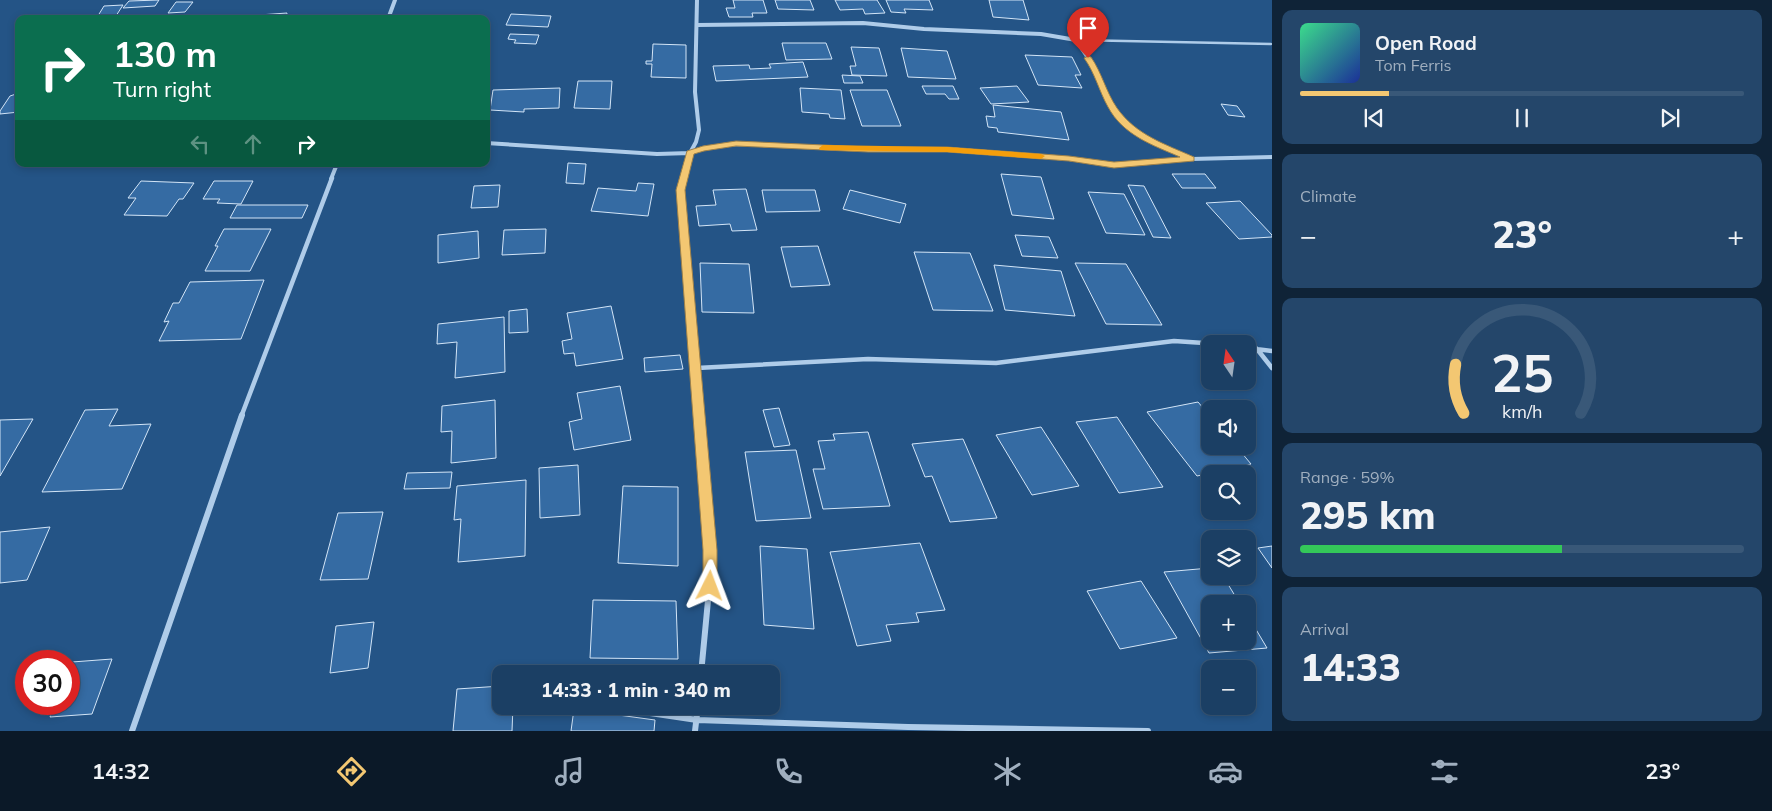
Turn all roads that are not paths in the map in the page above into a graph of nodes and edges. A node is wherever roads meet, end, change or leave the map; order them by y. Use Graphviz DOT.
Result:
graph roads {
  1 [pos="394,0"];
  2 [pos="697,0"];
  3 [pos="389,15"];
  4 [pos="697,25"];
  5 [pos="1076,40"];
  6 [pos="1271,44"];
  7 [pos="490,143"];
  8 [pos="690,153"];
  9 [pos="1272,157"];
  10 [pos="1191,159"];
  11 [pos="337,167"];
  12 [pos="1201,343"];
  13 [pos="1257,349"];
  14 [pos="1272,351"];
  15 [pos="697,368"];
  16 [pos="1272,368"];
  17 [pos="702,665"];
  18 [pos="663,715"];
  19 [pos="697,715"];
  20 [pos="697,720"];
  21 [pos="132,731"];
  22 [pos="695,731"];
  23 [pos="1148,731"];
  1 -- 3 [label="street"];
  2 -- 4 [label="street"];
  4 -- 5 [label="street"];
  4 -- 8 [label="street"];
  5 -- 6 [label="lane"];
  5 -- 10 [label="street"];
  7 -- 8 [label="street"];
  8 -- 10 [label="street"];
  8 -- 15 [label="street"];
  9 -- 10 [label="street"];
  11 -- 21 [label="street"];
  12 -- 15 [label="street"];
  13 -- 14 [label="street"];
  13 -- 16 [label="street"];
  15 -- 17 [label="street"];
  18 -- 20 [label="street"];
  19 -- 20 [label="street"];
  20 -- 22 [label="street"];
  20 -- 23 [label="street"];
}
